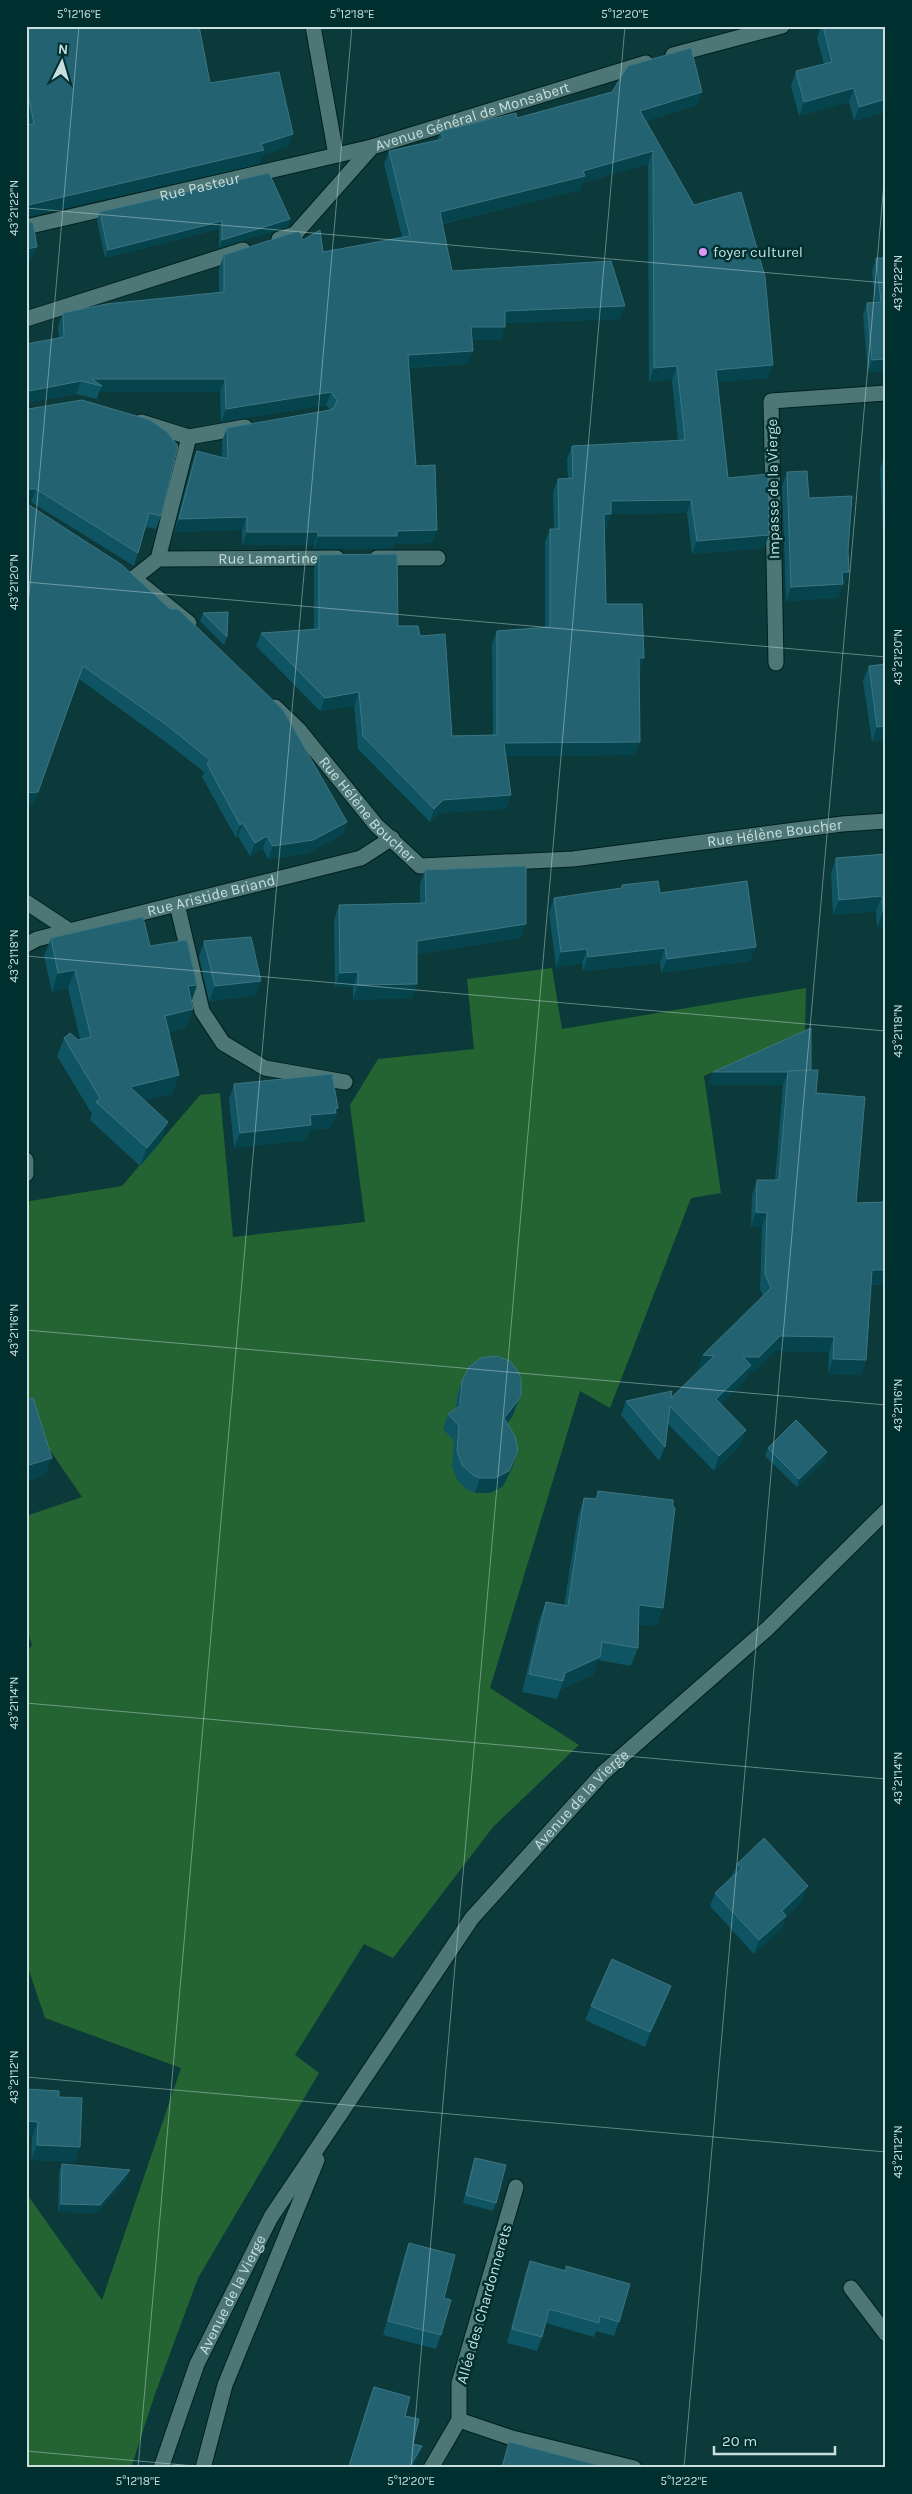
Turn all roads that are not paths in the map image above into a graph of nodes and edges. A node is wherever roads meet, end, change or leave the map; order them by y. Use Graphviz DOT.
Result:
graph roads {
  1 [pos="313,26"];
  2 [pos="782,26"];
  3 [pos="372,147"];
  4 [pos="336,155"];
  5 [pos="26,227"];
  6 [pos="26,319"];
  7 [pos="886,393"];
  8 [pos="124,417"];
  9 [pos="256,425"];
  10 [pos="189,437"];
  11 [pos="438,558"];
  12 [pos="158,559"];
  13 [pos="202,637"];
  14 [pos="776,663"];
  15 [pos="264,696"];
  16 [pos="886,822"];
  17 [pos="392,838"];
  18 [pos="26,902"];
  19 [pos="177,904"];
  20 [pos="70,931"];
  21 [pos="26,945"];
  22 [pos="345,1082"];
  23 [pos="26,1160"];
  24 [pos="26,1174"];
  25 [pos="886,1511"];
  26 [pos="328,2134"];
  27 [pos="516,2187"];
  28 [pos="851,2288"];
  29 [pos="886,2334"];
  30 [pos="459,2420"];
  31 [pos="161,2468"];
  32 [pos="203,2468"];
  33 [pos="431,2468"];
  34 [pos="634,2468"];
  1 -- 4 [label="street"];
  2 -- 3 [label="street, Avenue Général de Monsabert"];
  3 -- 4 [label="street, Rue Pasteur"];
  3 -- 6 [label="street, Avenue Général de Monsabert"];
  4 -- 5 [label="street, Rue Pasteur"];
  7 -- 14 [label="street, Impasse de la Vierge"];
  8 -- 10 [label="street"];
  9 -- 10 [label="street"];
  10 -- 12 [label="street"];
  11 -- 12 [label="street, Rue Lamartine"];
  12 -- 13 [label="street"];
  15 -- 17 [label="street, Rue Hélène Boucher"];
  16 -- 17 [label="street, Rue Hélène Boucher"];
  17 -- 19 [label="street, Rue Aristide Briand"];
  18 -- 20 [label="street"];
  19 -- 20 [label="street, Rue Aristide Briand"];
  19 -- 22 [label="street"];
  20 -- 21 [label="street, Rue Aristide Briand"];
  23 -- 24 [label="street"];
  25 -- 26 [label="street, Avenue de la Vierge"];
  26 -- 31 [label="street, Avenue de la Vierge"];
  26 -- 32 [label="street, Avenue de la Vierge"];
  27 -- 30 [label="street, Allée des Chardonnerets"];
  28 -- 29 [label="street"];
  30 -- 33 [label="street"];
  30 -- 34 [label="street"];
}
